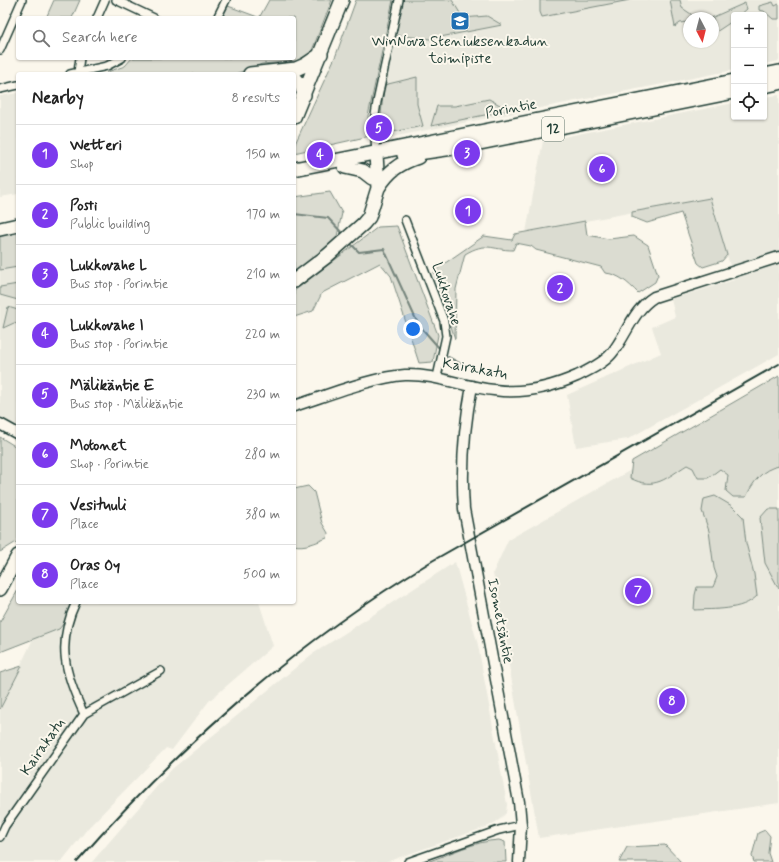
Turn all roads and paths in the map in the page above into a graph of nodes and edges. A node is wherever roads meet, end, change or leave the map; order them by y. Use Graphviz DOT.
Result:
graph roads {
  1 [pos="22,0"];
  2 [pos="105,0"];
  3 [pos="116,0"];
  4 [pos="226,0"];
  5 [pos="342,0"];
  6 [pos="399,0"];
  7 [pos="98,16"];
  8 [pos="150,16"];
  9 [pos="218,16"];
  10 [pos="0,50"];
  11 [pos="321,54"];
  12 [pos="79,60"];
  13 [pos="118,60"];
  14 [pos="74,72"];
  15 [pos="79,72"];
  16 [pos="285,72"];
  17 [pos="779,72"];
  18 [pos="767,74"];
  19 [pos="296,80"];
  20 [pos="731,82"];
  21 [pos="779,83"];
  22 [pos="16,85"];
  23 [pos="767,85"];
  24 [pos="0,88"];
  25 [pos="731,93"];
  26 [pos="304,95"];
  27 [pos="296,113"];
  28 [pos="434,152"];
  29 [pos="375,159"];
  30 [pos="345,168"];
  31 [pos="296,169"];
  32 [pos="296,178"];
  33 [pos="375,183"];
  34 [pos="16,217"];
  35 [pos="0,220"];
  36 [pos="405,220"];
  37 [pos="16,225"];
  38 [pos="0,229"];
  39 [pos="779,257"];
  40 [pos="296,279"];
  41 [pos="438,377"];
  42 [pos="472,386"];
  43 [pos="296,405"];
  44 [pos="0,424"];
  45 [pos="16,433"];
  46 [pos="16,555"];
  47 [pos="16,560"];
  48 [pos="0,579"];
  49 [pos="0,588"];
  50 [pos="75,604"];
  51 [pos="161,670"];
  52 [pos="84,714"];
  53 [pos="521,825"];
  54 [pos="0,837"];
  55 [pos="408,862"];
  56 [pos="519,862"];
  1 -- 10 [label="street"];
  2 -- 7 [label="street"];
  3 -- 8 [label="street"];
  4 -- 9 [label="street"];
  5 -- 11 [label="highway"];
  6 -- 29 [label="street"];
  11 -- 16 [label="highway"];
  11 -- 26 [label="highway"];
  12 -- 14 [label="street"];
  13 -- 15 [label="street"];
  17 -- 18 [label="highway"];
  19 -- 26 [label="highway"];
  20 -- 29 [label="highway, Porintie / 12"];
  21 -- 23 [label="highway"];
  22 -- 24 [label="street"];
  25 -- 28 [label="highway, Porintie / 12"];
  26 -- 27 [label="highway"];
  28 -- 29 [label="highway, Porintie / 12"];
  28 -- 33 [label="highway"];
  29 -- 30 [label="highway, Porintie / 12"];
  29 -- 31 [label="highway, Porintie / 12"];
  29 -- 33 [label="highway"];
  30 -- 32 [label="highway, Porintie / 12"];
  30 -- 33 [label="highway"];
  33 -- 40 [label="highway"];
  34 -- 35 [label="highway"];
  36 -- 41 [label="street, Lukkovahe"];
  37 -- 38 [label="highway"];
  39 -- 42 [label="main road, Kairakatu"];
  41 -- 42 [label="main road, Kairakatu"];
  41 -- 43 [label="main road, Kairakatu"];
  42 -- 53 [label="main road, Isometsäntie"];
  44 -- 45 [label="main road"];
  46 -- 48 [label="highway"];
  47 -- 49 [label="highway"];
  50 -- 52 [label="street, Kairakatu"];
  51 -- 52 [label="street, Kairakatu"];
  52 -- 54 [label="street, Kairakatu"];
  53 -- 55 [label="street"];
  53 -- 56 [label="main road, Isometsäntie"];
}
